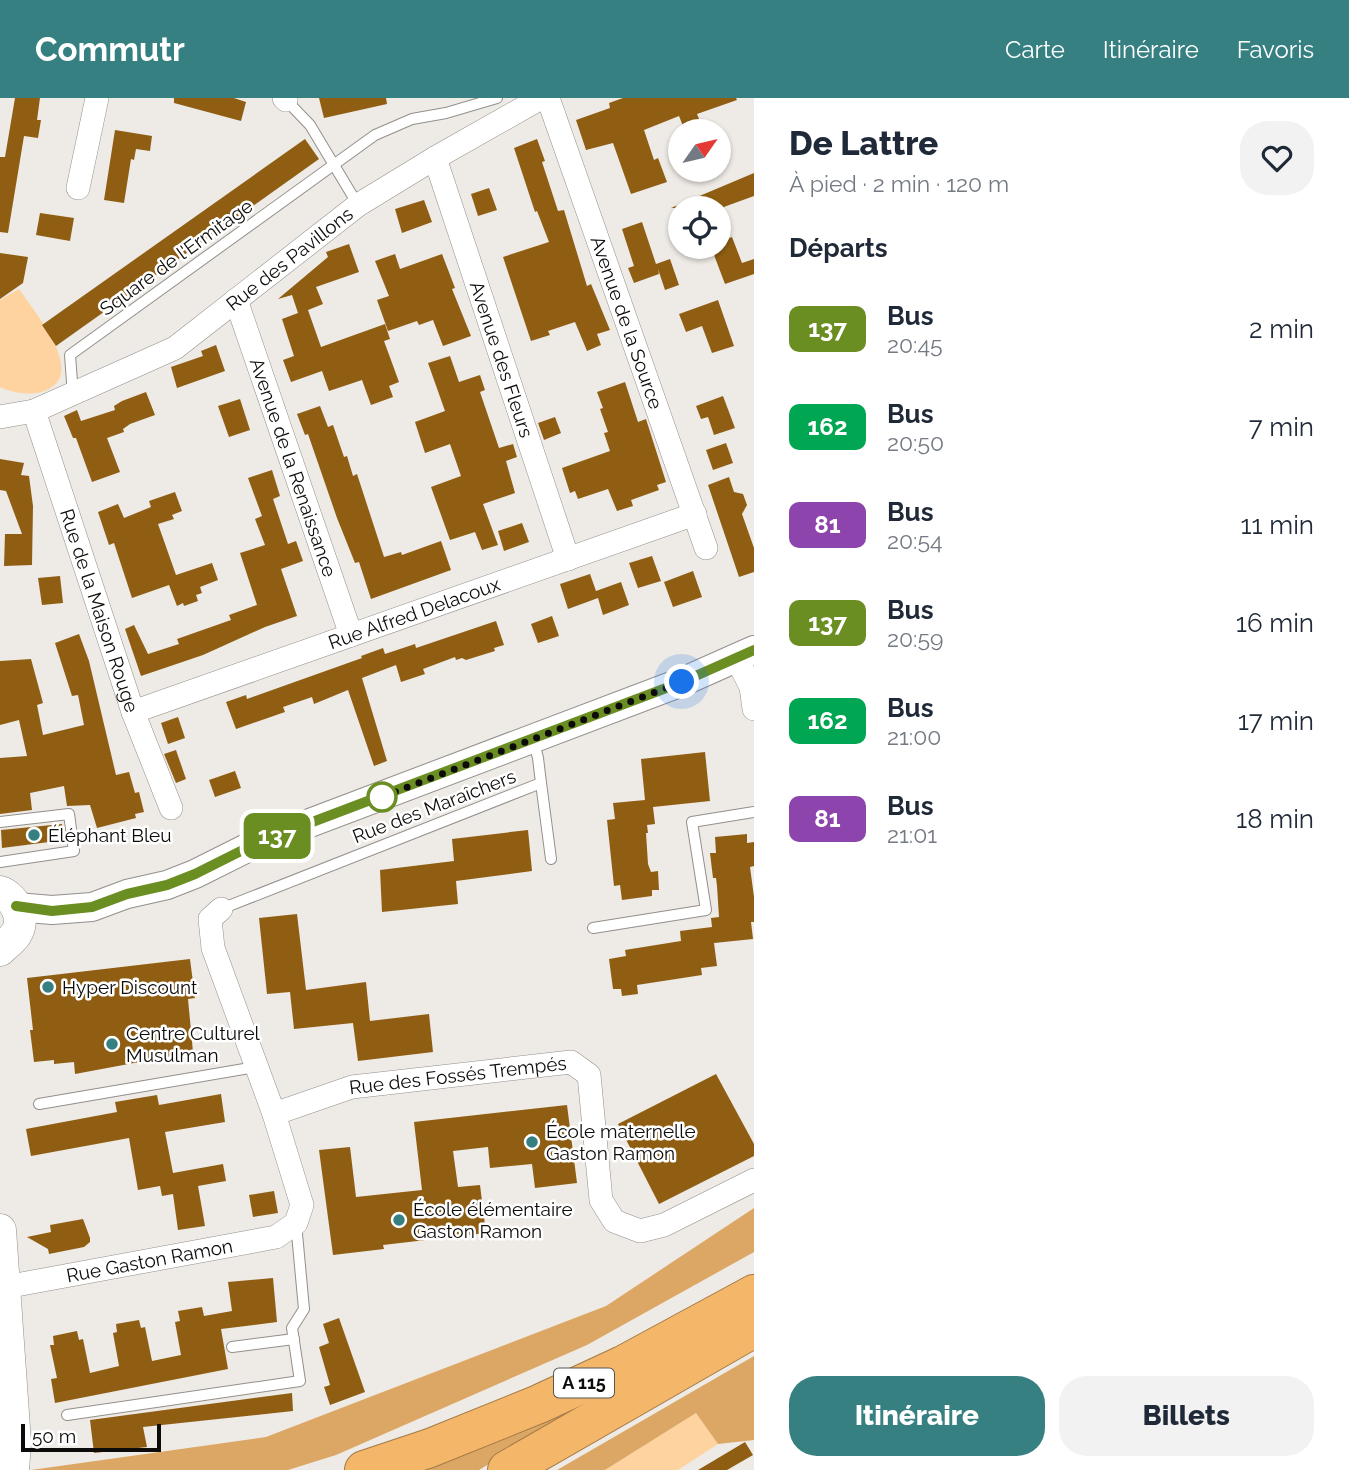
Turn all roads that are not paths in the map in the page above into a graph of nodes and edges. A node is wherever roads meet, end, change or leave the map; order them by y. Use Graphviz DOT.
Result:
graph roads {
  1 [pos="97,98"];
  2 [pos="497,98"];
  3 [pos="541,98"];
  4 [pos="548,98"];
  5 [pos="285,99"];
  6 [pos="435,158"];
  7 [pos="335,165"];
  8 [pos="78,188"];
  9 [pos="358,205"];
  10 [pos="236,300"];
  11 [pos="73,395"];
  12 [pos="0,400"];
  13 [pos="34,411"];
  14 [pos="0,416"];
  15 [pos="695,514"];
  16 [pos="706,548"];
  17 [pos="568,559"];
  18 [pos="351,635"];
  19 [pos="745,655"];
  20 [pos="754,709"];
  21 [pos="133,712"];
  22 [pos="533,739"];
  23 [pos="541,783"];
  24 [pos="171,808"];
  25 [pos="754,812"];
  26 [pos="0,822"];
  27 [pos="551,859"];
  28 [pos="0,862"];
  29 [pos="8,899"];
  30 [pos="92,907"];
  31 [pos="221,909"];
  32 [pos="593,928"];
  33 [pos="6,944"];
  34 [pos="257,1067"];
  35 [pos="39,1104"];
  36 [pos="274,1114"];
  37 [pos="754,1180"];
  38 [pos="296,1223"];
  39 [pos="0,1230"];
  40 [pos="2,1288"];
  41 [pos="754,1294"];
  42 [pos="754,1328"];
  43 [pos="294,1339"];
  44 [pos="232,1347"];
  45 [pos="6,1395"];
  46 [pos="67,1415"];
  47 [pos="13,1470"];
  48 [pos="364,1470"];
  49 [pos="507,1470"];
  1 -- 8 [label="street"];
  2 -- 7 [label="lane"];
  3 -- 6 [label="street, Rue des Pavillons"];
  4 -- 15 [label="street, Avenue de la Source"];
  5 -- 7 [label="lane"];
  6 -- 9 [label="street, Rue des Pavillons"];
  6 -- 17 [label="street, Avenue des Fleurs"];
  7 -- 9 [label="lane"];
  7 -- 11 [label="lane, Square de l'Ermitage"];
  9 -- 10 [label="street, Rue des Pavillons"];
  10 -- 11 [label="street, Rue des Pavillons"];
  10 -- 18 [label="street, Avenue de la Renaissance"];
  11 -- 13 [label="street, Rue des Pavillons"];
  12 -- 13 [label="street"];
  13 -- 14 [label="street, Rue des Pavillons"];
  13 -- 21 [label="street, Rue de la Maison Rouge"];
  15 -- 16 [label="street, Avenue de la Source"];
  15 -- 17 [label="street, Rue Alfred Delacoux"];
  17 -- 18 [label="street, Rue Alfred Delacoux"];
  18 -- 21 [label="street, Rue Alfred Delacoux"];
  19 -- 20 [label="street"];
  19 -- 22 [label="street"];
  21 -- 24 [label="street, Rue de la Maison Rouge"];
  22 -- 23 [label="lane, Rue des Maraîchers"];
  22 -- 30 [label="street"];
  23 -- 27 [label="lane"];
  23 -- 31 [label="lane, Rue des Maraîchers"];
  25 -- 32 [label="lane"];
  26 -- 28 [label="lane"];
  29 -- 30 [label="street"];
  29 -- 33 [label="main road"];
  30 -- 33 [label="street"];
  31 -- 34 [label="street"];
  34 -- 35 [label="lane"];
  34 -- 36 [label="street"];
  36 -- 37 [label="street, Rue des Fossés Trempés"];
  36 -- 38 [label="street"];
  38 -- 40 [label="street, Rue Gaston Ramon"];
  38 -- 43 [label="lane"];
  39 -- 40 [label="main road"];
  40 -- 45 [label="main road"];
  41 -- 48 [label="highway, A 115"];
  42 -- 49 [label="highway, A 115"];
  43 -- 44 [label="lane"];
  43 -- 46 [label="lane"];
  45 -- 47 [label="main road"];
}
